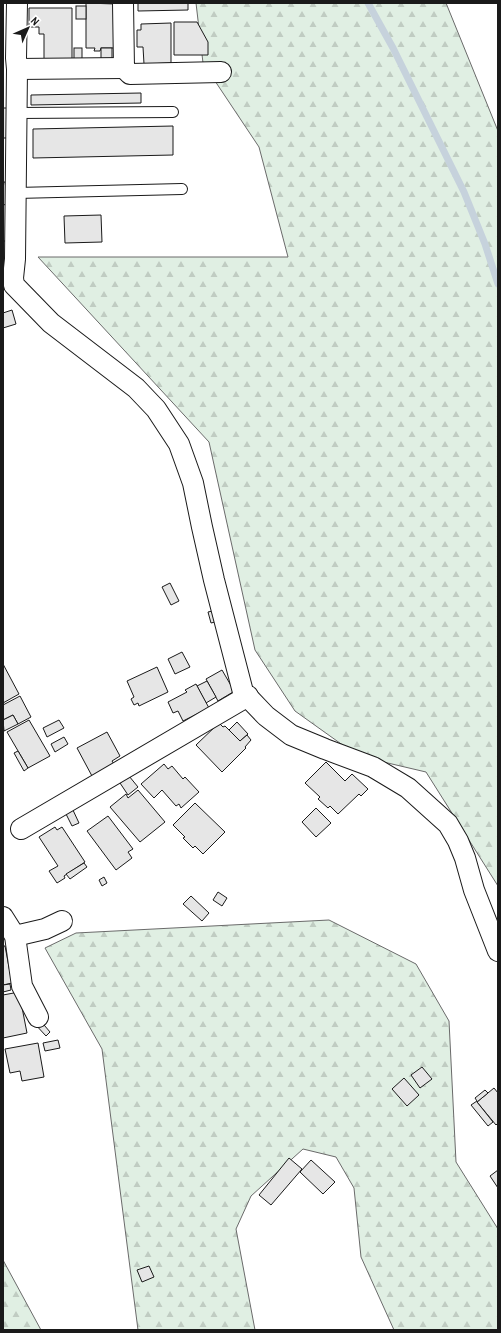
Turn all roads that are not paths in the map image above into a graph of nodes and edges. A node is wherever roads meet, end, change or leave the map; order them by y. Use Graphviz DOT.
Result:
graph roads {
  1 [pos="17,3"];
  2 [pos="123,3"];
  3 [pos="124,68"];
  4 [pos="18,69"];
  5 [pos="220,72"];
  6 [pos="173,112"];
  7 [pos="17,113"];
  8 [pos="182,189"];
  9 [pos="16,193"];
  10 [pos="8,280"];
  11 [pos="248,696"];
  12 [pos="21,829"];
  13 [pos="3,917"];
  14 [pos="62,921"];
  15 [pos="15,936"];
  16 [pos="498,951"];
  17 [pos="38,1017"];
  1 -- 4 [label="street"];
  2 -- 3 [label="street"];
  3 -- 4 [label="street"];
  3 -- 5 [label="street"];
  4 -- 7 [label="street"];
  6 -- 7 [label="lane"];
  7 -- 9 [label="street"];
  8 -- 9 [label="lane"];
  9 -- 10 [label="street"];
  10 -- 11 [label="street"];
  11 -- 12 [label="street"];
  11 -- 16 [label="street"];
  13 -- 15 [label="street"];
  14 -- 15 [label="street"];
  15 -- 17 [label="street"];
}
